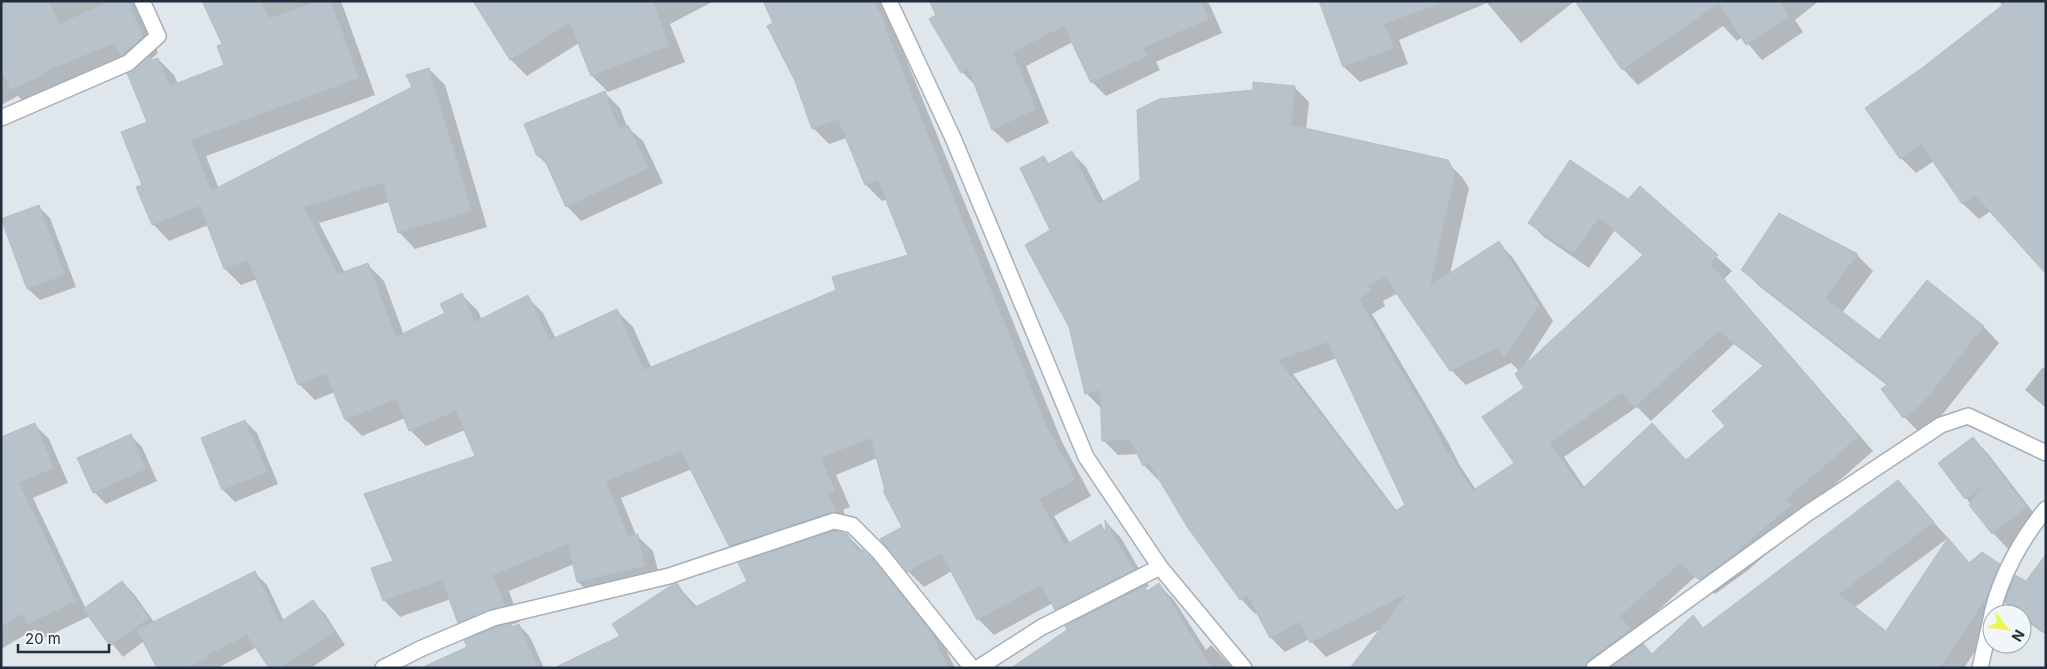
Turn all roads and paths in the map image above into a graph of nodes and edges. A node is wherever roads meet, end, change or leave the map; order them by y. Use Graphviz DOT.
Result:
graph roads {
  1 [pos="142,1"];
  2 [pos="889,1"];
  3 [pos="1,118"];
  4 [pos="2046,454"];
  5 [pos="2046,509"];
  6 [pos="1160,568"];
  7 [pos="1995,604"];
  8 [pos="1983,654"];
  9 [pos="383,668"];
  10 [pos="972,668"];
  11 [pos="978,668"];
  12 [pos="1244,668"];
  13 [pos="1594,668"];
  14 [pos="1980,668"];
  1 -- 3 [label="street"];
  2 -- 6 [label="street"];
  4 -- 13 [label="street"];
  5 -- 7 [label="street"];
  6 -- 11 [label="street"];
  6 -- 12 [label="street"];
  8 -- 14 [label="street"];
  9 -- 10 [label="street"];
}
